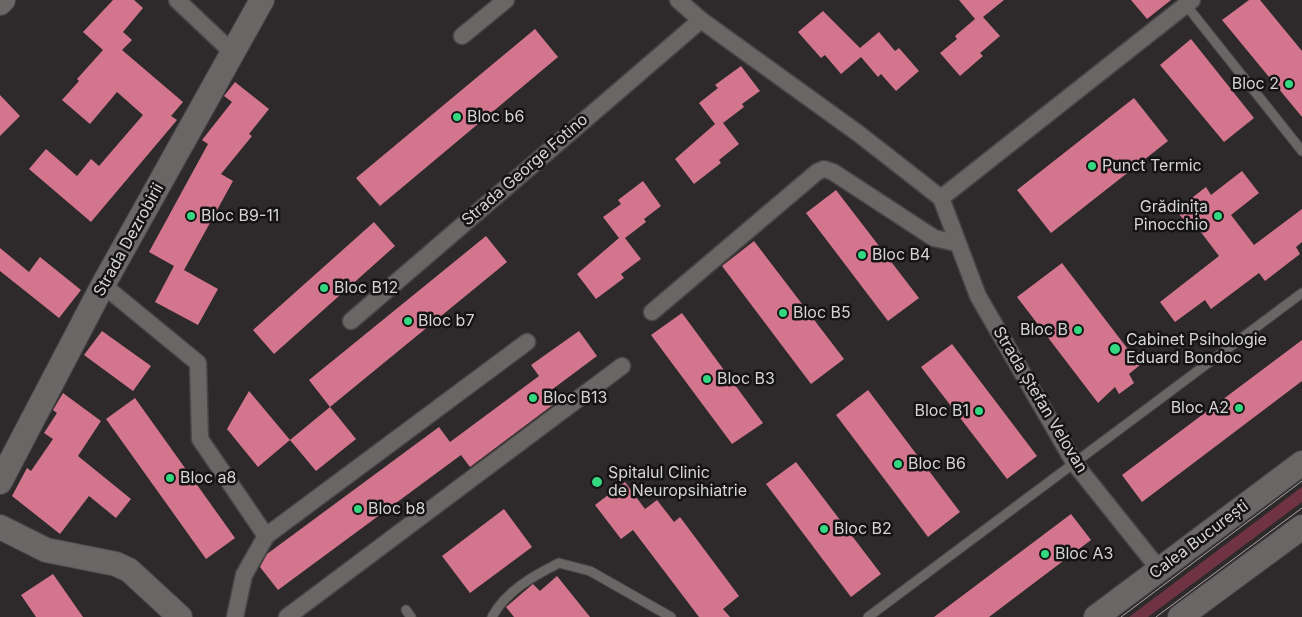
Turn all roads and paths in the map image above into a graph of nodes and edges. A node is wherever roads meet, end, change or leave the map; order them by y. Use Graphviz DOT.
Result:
graph roads {
  1 [pos="3,0"];
  2 [pos="177,0"];
  3 [pos="262,0"];
  4 [pos="506,0"];
  5 [pos="678,0"];
  6 [pos="1189,2"];
  7 [pos="0,3"];
  8 [pos="701,20"];
  9 [pos="462,36"];
  10 [pos="232,52"];
  11 [pos="1302,151"];
  12 [pos="941,198"];
  13 [pos="956,243"];
  14 [pos="103,286"];
  15 [pos="1302,293"];
  16 [pos="652,312"];
  17 [pos="351,321"];
  18 [pos="527,342"];
  19 [pos="622,366"];
  20 [pos="1302,463"];
  21 [pos="1075,464"];
  22 [pos="0,482"];
  23 [pos="0,527"];
  24 [pos="1302,527"];
  25 [pos="266,536"];
  26 [pos="1159,570"];
  27 [pos="1192,611"];
  28 [pos="180,617"];
  29 [pos="235,617"];
  30 [pos="286,617"];
  31 [pos="492,617"];
  32 [pos="671,617"];
  33 [pos="868,617"];
  34 [pos="1096,617"];
  1 -- 7 [label="street"];
  2 -- 10 [label="street"];
  3 -- 10 [label="street, Strada Dezrobirii"];
  4 -- 9 [label="street"];
  5 -- 8 [label="street"];
  6 -- 11 [label="lane"];
  6 -- 12 [label="street"];
  8 -- 12 [label="street"];
  8 -- 17 [label="street, Strada George Fotino"];
  10 -- 14 [label="street, Strada Dezrobirii"];
  12 -- 13 [label="street, Strada Ștefan Velovan"];
  13 -- 16 [label="street"];
  13 -- 21 [label="street, Strada Ștefan Velovan"];
  14 -- 22 [label="street, Strada Dezrobirii"];
  14 -- 25 [label="street"];
  15 -- 21 [label="lane"];
  18 -- 25 [label="street"];
  19 -- 30 [label="street"];
  20 -- 26 [label="street, Calea București"];
  21 -- 26 [label="street, Strada Ștefan Velovan"];
  21 -- 33 [label="lane"];
  23 -- 28 [label="street"];
  24 -- 27 [label="street"];
  25 -- 29 [label="street"];
  26 -- 34 [label="street, Calea București"];
  31 -- 32 [label="lane"];
}
